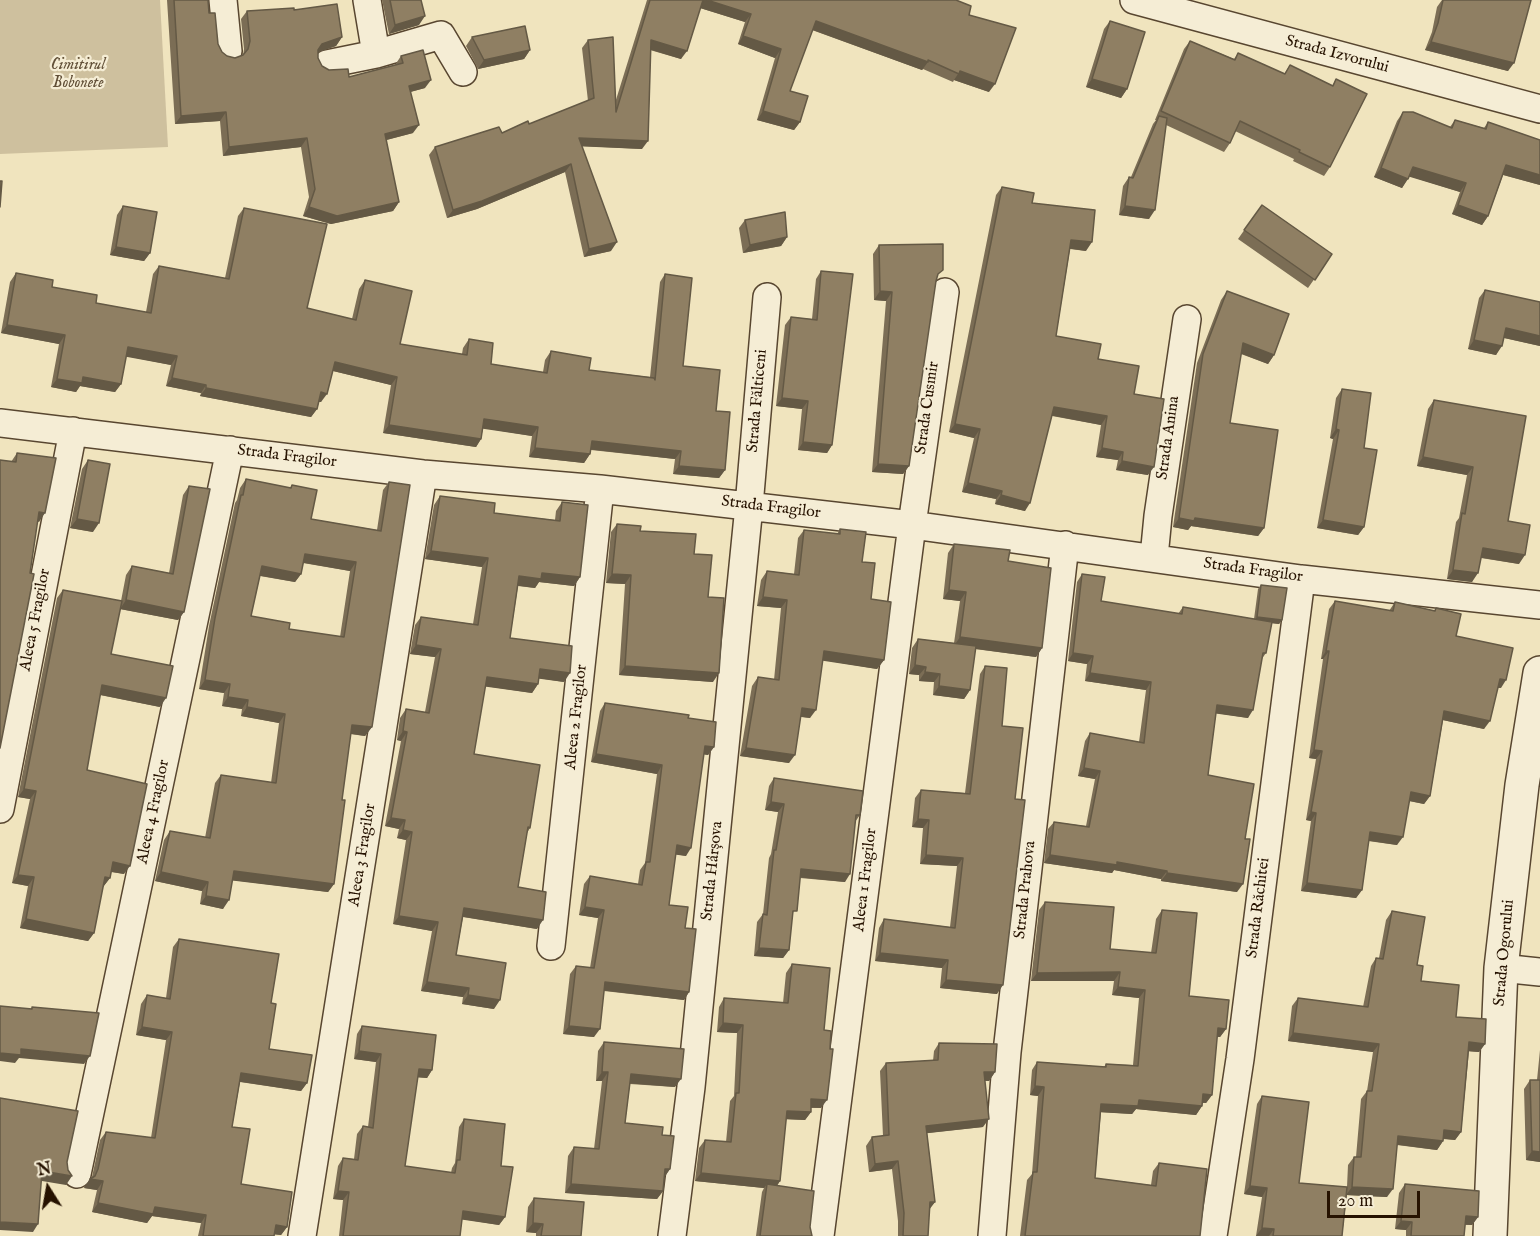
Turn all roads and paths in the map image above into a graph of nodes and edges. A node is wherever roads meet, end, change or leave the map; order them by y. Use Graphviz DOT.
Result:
graph roads {
  1 [pos="223,0"];
  2 [pos="367,0"];
  3 [pos="1134,0"];
  4 [pos="228,51"];
  5 [pos="376,54"];
  6 [pos="327,64"];
  7 [pos="463,72"];
  8 [pos="1540,109"];
  9 [pos="945,292"];
  10 [pos="767,297"];
  11 [pos="1186,319"];
  12 [pos="0,423"];
  13 [pos="73,431"];
  14 [pos="230,450"];
  15 [pos="423,474"];
  16 [pos="600,489"];
  17 [pos="749,506"];
  18 [pos="912,525"];
  19 [pos="1065,545"];
  20 [pos="1154,557"];
  21 [pos="1301,579"];
  22 [pos="1540,605"];
  23 [pos="1540,673"];
  24 [pos="0,809"];
  25 [pos="551,946"];
  26 [pos="1501,968"];
  27 [pos="1540,972"];
  28 [pos="78,1174"];
  29 [pos="302,1236"];
  30 [pos="672,1236"];
  31 [pos="820,1236"];
  32 [pos="992,1236"];
  33 [pos="1213,1236"];
  34 [pos="1490,1236"];
  1 -- 4 [label="street"];
  2 -- 5 [label="street"];
  3 -- 8 [label="street, Strada Izvorului"];
  5 -- 6 [label="street"];
  5 -- 7 [label="street"];
  9 -- 18 [label="street, Strada Cusmir"];
  10 -- 17 [label="street, Strada Fălticeni"];
  11 -- 20 [label="street, Strada Anina"];
  12 -- 13 [label="street, Strada Fragilor"];
  13 -- 14 [label="street, Strada Fragilor"];
  13 -- 24 [label="street, Aleea 5 Fragilor"];
  14 -- 15 [label="street, Strada Fragilor"];
  14 -- 28 [label="street, Aleea 4 Fragilor"];
  15 -- 16 [label="street, Strada Fragilor"];
  15 -- 29 [label="street, Aleea 3 Fragilor"];
  16 -- 17 [label="street, Strada Fragilor"];
  16 -- 25 [label="street, Aleea 2 Fragilor"];
  17 -- 18 [label="street, Strada Fragilor"];
  17 -- 30 [label="street, Strada Hârșova"];
  18 -- 19 [label="street, Strada Fragilor"];
  18 -- 31 [label="street, Aleea 1 Fragilor"];
  19 -- 20 [label="street, Strada Fragilor"];
  19 -- 32 [label="street, Strada Prahova"];
  20 -- 21 [label="street, Strada Fragilor"];
  21 -- 22 [label="street, Strada Fragilor"];
  21 -- 33 [label="street, Strada Răchitei"];
  23 -- 26 [label="street, Strada Ogorului"];
  26 -- 27 [label="street"];
  26 -- 34 [label="street, Strada Ogorului"];
}
